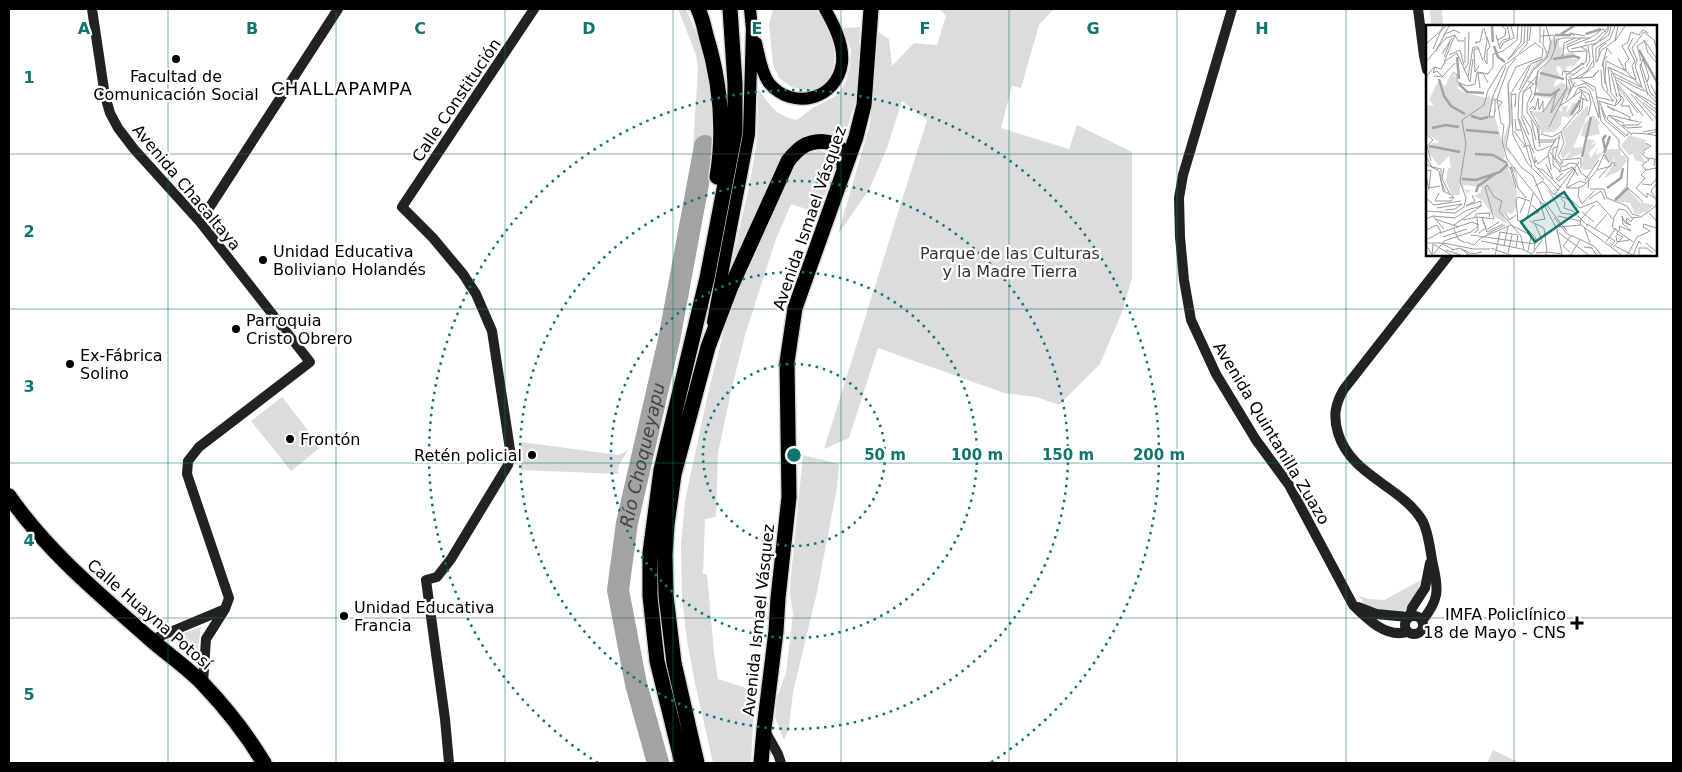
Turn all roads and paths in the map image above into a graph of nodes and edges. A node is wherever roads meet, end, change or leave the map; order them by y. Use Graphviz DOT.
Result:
graph roads {
  1 [pos="92,9"];
  2 [pos="338,9"];
  3 [pos="534,9"];
  4 [pos="698,9"];
  5 [pos="730,9"];
  6 [pos="750,9"];
  7 [pos="825,9"];
  8 [pos="871,9"];
  9 [pos="1232,9"];
  10 [pos="1418,9"];
  11 [pos="752,29"];
  12 [pos="1426,65"];
  13 [pos="844,168"];
  14 [pos="200,222"];
  15 [pos="1448,256"];
  16 [pos="707,278"];
  17 [pos="708,347"];
  18 [pos="9,496"];
  19 [pos="1431,554"];
  20 [pos="1353,605"];
  21 [pos="226,609"];
  22 [pos="1409,617"];
  23 [pos="1422,621"];
  24 [pos="1407,632"];
  25 [pos="151,640"];
  26 [pos="203,683"];
  27 [pos="764,729"];
  28 [pos="264,763"];
  29 [pos="448,763"];
  30 [pos="682,763"];
  31 [pos="697,763"];
  32 [pos="761,763"];
  33 [pos="781,763"];
  1 -- 14 [label="main road, Avenida Chacaltaya"];
  2 -- 14 [label="main road"];
  3 -- 29 [label="main road, Calle Constitución"];
  4 -- 16 [label="highway"];
  5 -- 16 [label="highway"];
  6 -- 11 [label="main road"];
  7 -- 11 [label="main road"];
  8 -- 13 [label="highway, Avenida Ismael Vásquez"];
  9 -- 20 [label="main road, Avenida Quintanilla Zuazo"];
  10 -- 12 [label="main road"];
  11 -- 17 [label="main road"];
  13 -- 17 [label="highway"];
  13 -- 27 [label="highway, Avenida Ismael Vásquez"];
  14 -- 21 [label="main road, Avenida Chacaltaya"];
  15 -- 19 [label="main road"];
  16 -- 30 [label="highway"];
  17 -- 31 [label="highway"];
  18 -- 25 [label="highway, Calle Huayna Potosí"];
  19 -- 22 [label="main road"];
  19 -- 23 [label="main road"];
  20 -- 22 [label="main road"];
  20 -- 24 [label="main road, Avenida Quintanilla Zuazo"];
  21 -- 25 [label="main road"];
  21 -- 26 [label="main road"];
  22 -- 23 [label="main road"];
  22 -- 24 [label="main road"];
  23 -- 24 [label="main road"];
  25 -- 26 [label="highway, Calle Huayna Potosí"];
  26 -- 28 [label="highway, Calle Huayna Potosí"];
  27 -- 32 [label="highway"];
  27 -- 33 [label="main road, Avenida Ismael Vásquez"];
}
